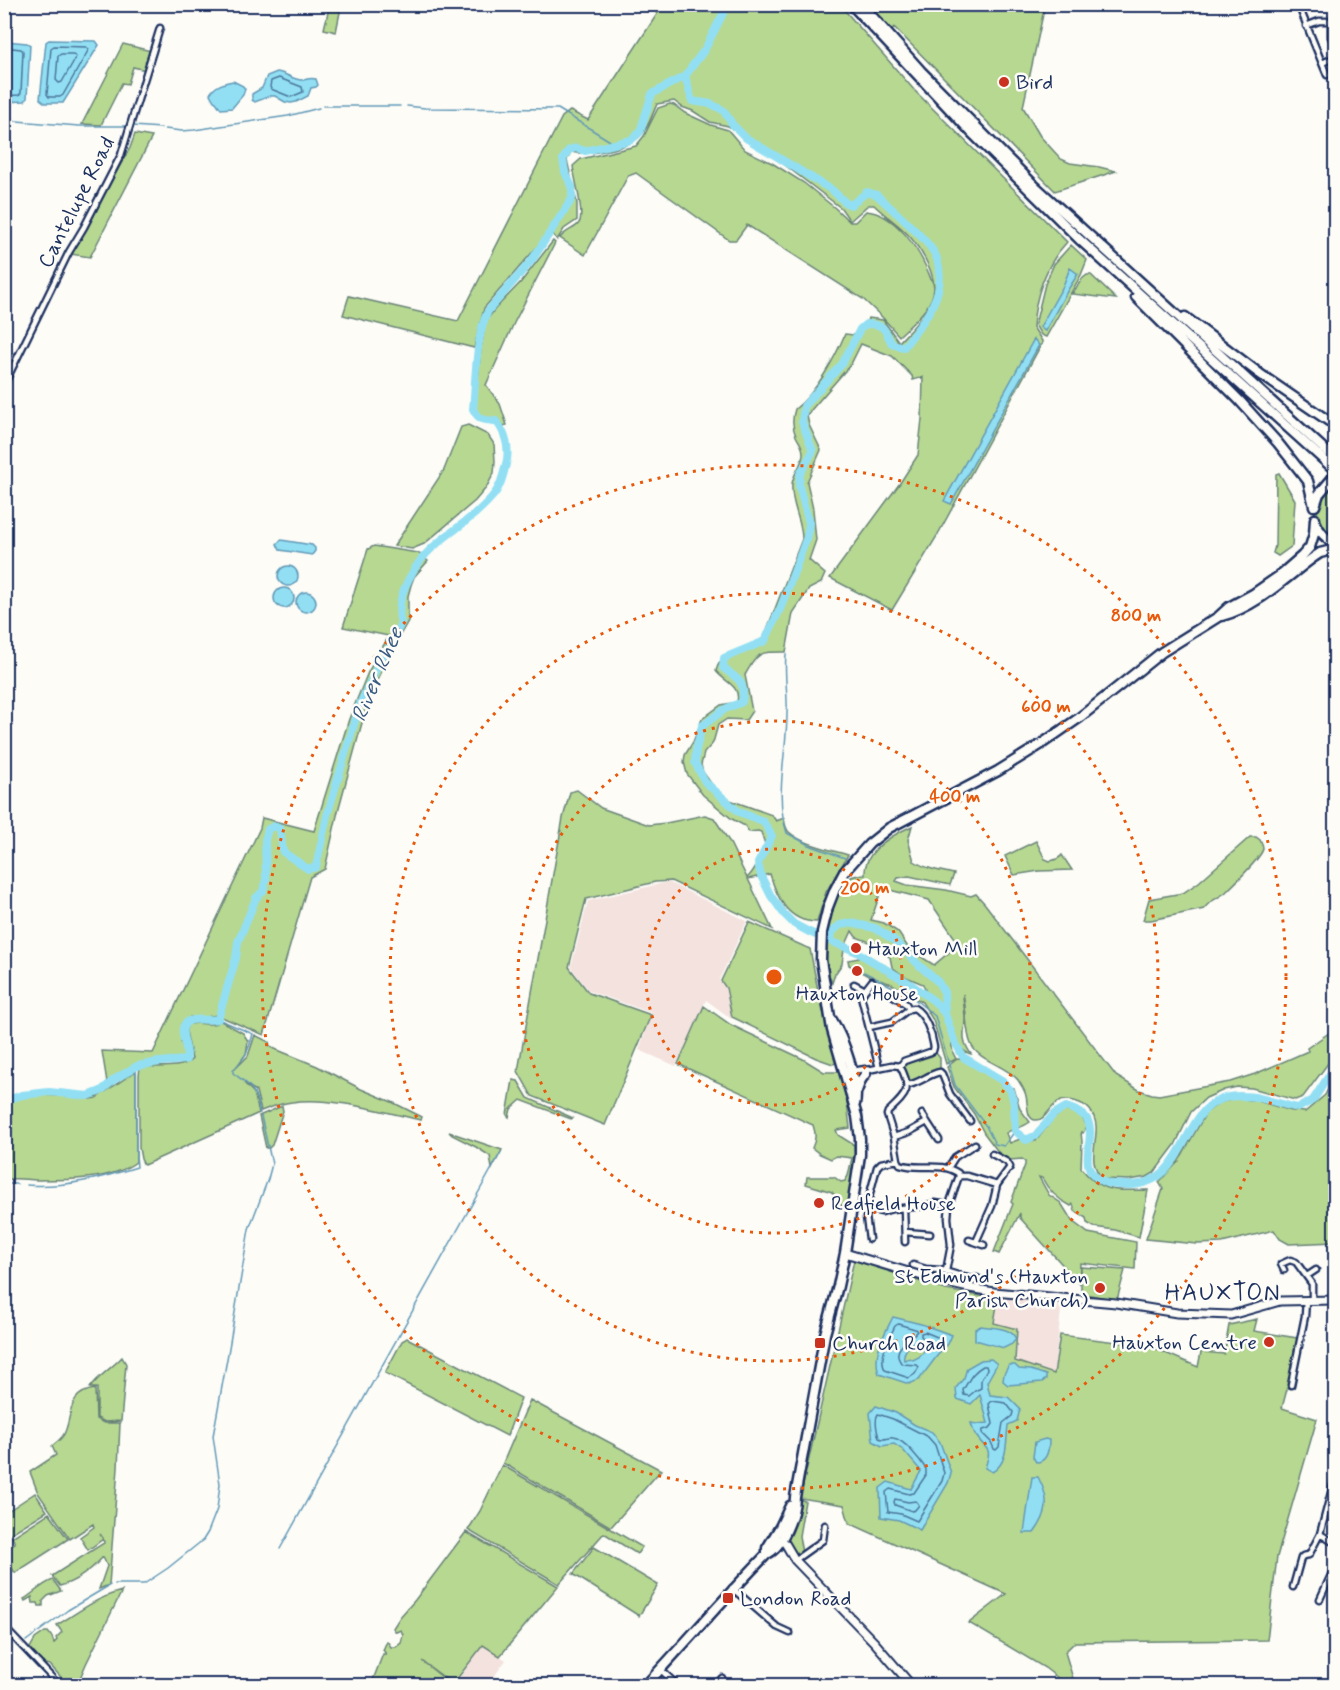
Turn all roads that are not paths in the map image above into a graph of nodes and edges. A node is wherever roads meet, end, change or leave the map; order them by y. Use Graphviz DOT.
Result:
graph roads {
  1 [pos="851,4"];
  2 [pos="861,4"];
  3 [pos="1298,4"];
  4 [pos="1333,21"];
  5 [pos="1306,26"];
  6 [pos="160,28"];
  7 [pos="1335,46"];
  8 [pos="1335,57"];
  9 [pos="1322,63"];
  10 [pos="1328,75"];
  11 [pos="1120,276"];
  12 [pos="1151,292"];
  13 [pos="4,385"];
  14 [pos="1335,426"];
  15 [pos="1335,460"];
  16 [pos="1335,474"];
  17 [pos="1314,506"];
  18 [pos="1315,519"];
  19 [pos="1335,547"];
  20 [pos="1218,617"];
  21 [pos="872,981"];
  22 [pos="854,984"];
  23 [pos="865,990"];
  24 [pos="889,993"];
  25 [pos="909,1009"];
  26 [pos="869,1027"];
  27 [pos="900,1066"];
  28 [pos="879,1068"];
  29 [pos="867,1072"];
  30 [pos="849,1075"];
  31 [pos="907,1085"];
  32 [pos="856,1092"];
  33 [pos="855,1104"];
  34 [pos="922,1114"];
  35 [pos="970,1121"];
  36 [pos="927,1122"];
  37 [pos="894,1137"];
  38 [pos="939,1140"];
  39 [pos="975,1144"];
  40 [pos="992,1154"];
  41 [pos="898,1160"];
  42 [pos="948,1168"];
  43 [pos="959,1176"];
  44 [pos="997,1185"];
  45 [pos="949,1205"];
  46 [pos="904,1208"];
  47 [pos="869,1209"];
  48 [pos="905,1232"];
  49 [pos="930,1234"];
  50 [pos="869,1239"];
  51 [pos="969,1240"];
  52 [pos="904,1242"];
  53 [pos="976,1242"];
  54 [pos="984,1245"];
  55 [pos="845,1252"];
  56 [pos="913,1265"];
  57 [pos="1284,1270"];
  58 [pos="1316,1270"];
  59 [pos="946,1271"];
  60 [pos="1307,1276"];
  61 [pos="980,1280"];
  62 [pos="942,1282"];
  63 [pos="1309,1300"];
  64 [pos="1335,1300"];
  65 [pos="1291,1385"];
  66 [pos="1335,1474"];
  67 [pos="1335,1481"];
  68 [pos="825,1525"];
  69 [pos="1320,1534"];
  70 [pos="777,1542"];
  71 [pos="1335,1544"];
  72 [pos="795,1560"];
  73 [pos="1335,1564"];
  74 [pos="1293,1587"];
  75 [pos="732,1588"];
  76 [pos="1320,1599"];
  77 [pos="4,1627"];
  78 [pos="777,1627"];
  79 [pos="790,1633"];
  80 [pos="772,1634"];
  81 [pos="660,1669"];
  82 [pos="722,1678"];
  83 [pos="909,1684"];
  84 [pos="60,1686"];
  85 [pos="645,1686"];
  86 [pos="678,1686"];
  87 [pos="715,1686"];
  1 -- 11 [label="highway"];
  2 -- 12 [label="highway"];
  3 -- 5 [label="street"];
  4 -- 5 [label="street"];
  4 -- 7 [label="street"];
  5 -- 9 [label="street"];
  6 -- 13 [label="street, Cantelupe Road"];
  8 -- 9 [label="street"];
  9 -- 10 [label="street"];
  11 -- 16 [label="highway"];
  11 -- 17 [label="highway"];
  12 -- 14 [label="highway"];
  12 -- 15 [label="highway"];
  16 -- 17 [label="highway"];
  17 -- 18 [label="highway"];
  18 -- 19 [label="highway"];
  18 -- 20 [label="highway"];
  19 -- 20 [label="highway"];
  20 -- 30 [label="highway"];
  21 -- 23 [label="street"];
  22 -- 23 [label="street"];
  23 -- 26 [label="street"];
  24 -- 25 [label="street"];
  25 -- 26 [label="street"];
  25 -- 27 [label="street"];
  26 -- 28 [label="street"];
  27 -- 28 [label="street"];
  27 -- 31 [label="street"];
  28 -- 29 [label="street"];
  29 -- 30 [label="street"];
  29 -- 32 [label="highway"];
  30 -- 32 [label="highway"];
  30 -- 33 [label="highway"];
  31 -- 35 [label="street"];
  31 -- 37 [label="street"];
  32 -- 33 [label="highway"];
  33 -- 55 [label="highway"];
  34 -- 36 [label="street"];
  36 -- 37 [label="street"];
  36 -- 38 [label="street"];
  37 -- 41 [label="street"];
  39 -- 42 [label="street"];
  40 -- 44 [label="street"];
  41 -- 42 [label="street"];
  41 -- 47 [label="street"];
  42 -- 43 [label="street"];
  43 -- 44 [label="street"];
  43 -- 45 [label="street"];
  44 -- 53 [label="street"];
  45 -- 46 [label="street"];
  45 -- 59 [label="street"];
  46 -- 47 [label="street"];
  46 -- 48 [label="street"];
  47 -- 50 [label="street"];
  48 -- 49 [label="street"];
  48 -- 52 [label="street"];
  51 -- 53 [label="street"];
  53 -- 54 [label="street"];
  55 -- 62 [label="street"];
  55 -- 70 [label="highway"];
  56 -- 59 [label="street"];
  57 -- 60 [label="street"];
  58 -- 60 [label="street"];
  59 -- 61 [label="street"];
  59 -- 62 [label="street"];
  60 -- 63 [label="street"];
  62 -- 63 [label="street"];
  63 -- 64 [label="street"];
  63 -- 65 [label="street"];
  66 -- 67 [label="street"];
  67 -- 69 [label="street"];
  68 -- 72 [label="street"];
  69 -- 71 [label="street"];
  69 -- 74 [label="street"];
  70 -- 72 [label="street"];
  70 -- 75 [label="highway"];
  72 -- 83 [label="street"];
  73 -- 76 [label="street"];
  75 -- 78 [label="street"];
  75 -- 81 [label="highway"];
  77 -- 84 [label="street"];
  78 -- 79 [label="street"];
  78 -- 80 [label="street"];
  81 -- 85 [label="highway"];
  81 -- 86 [label="street"];
  82 -- 87 [label="street"];
}
